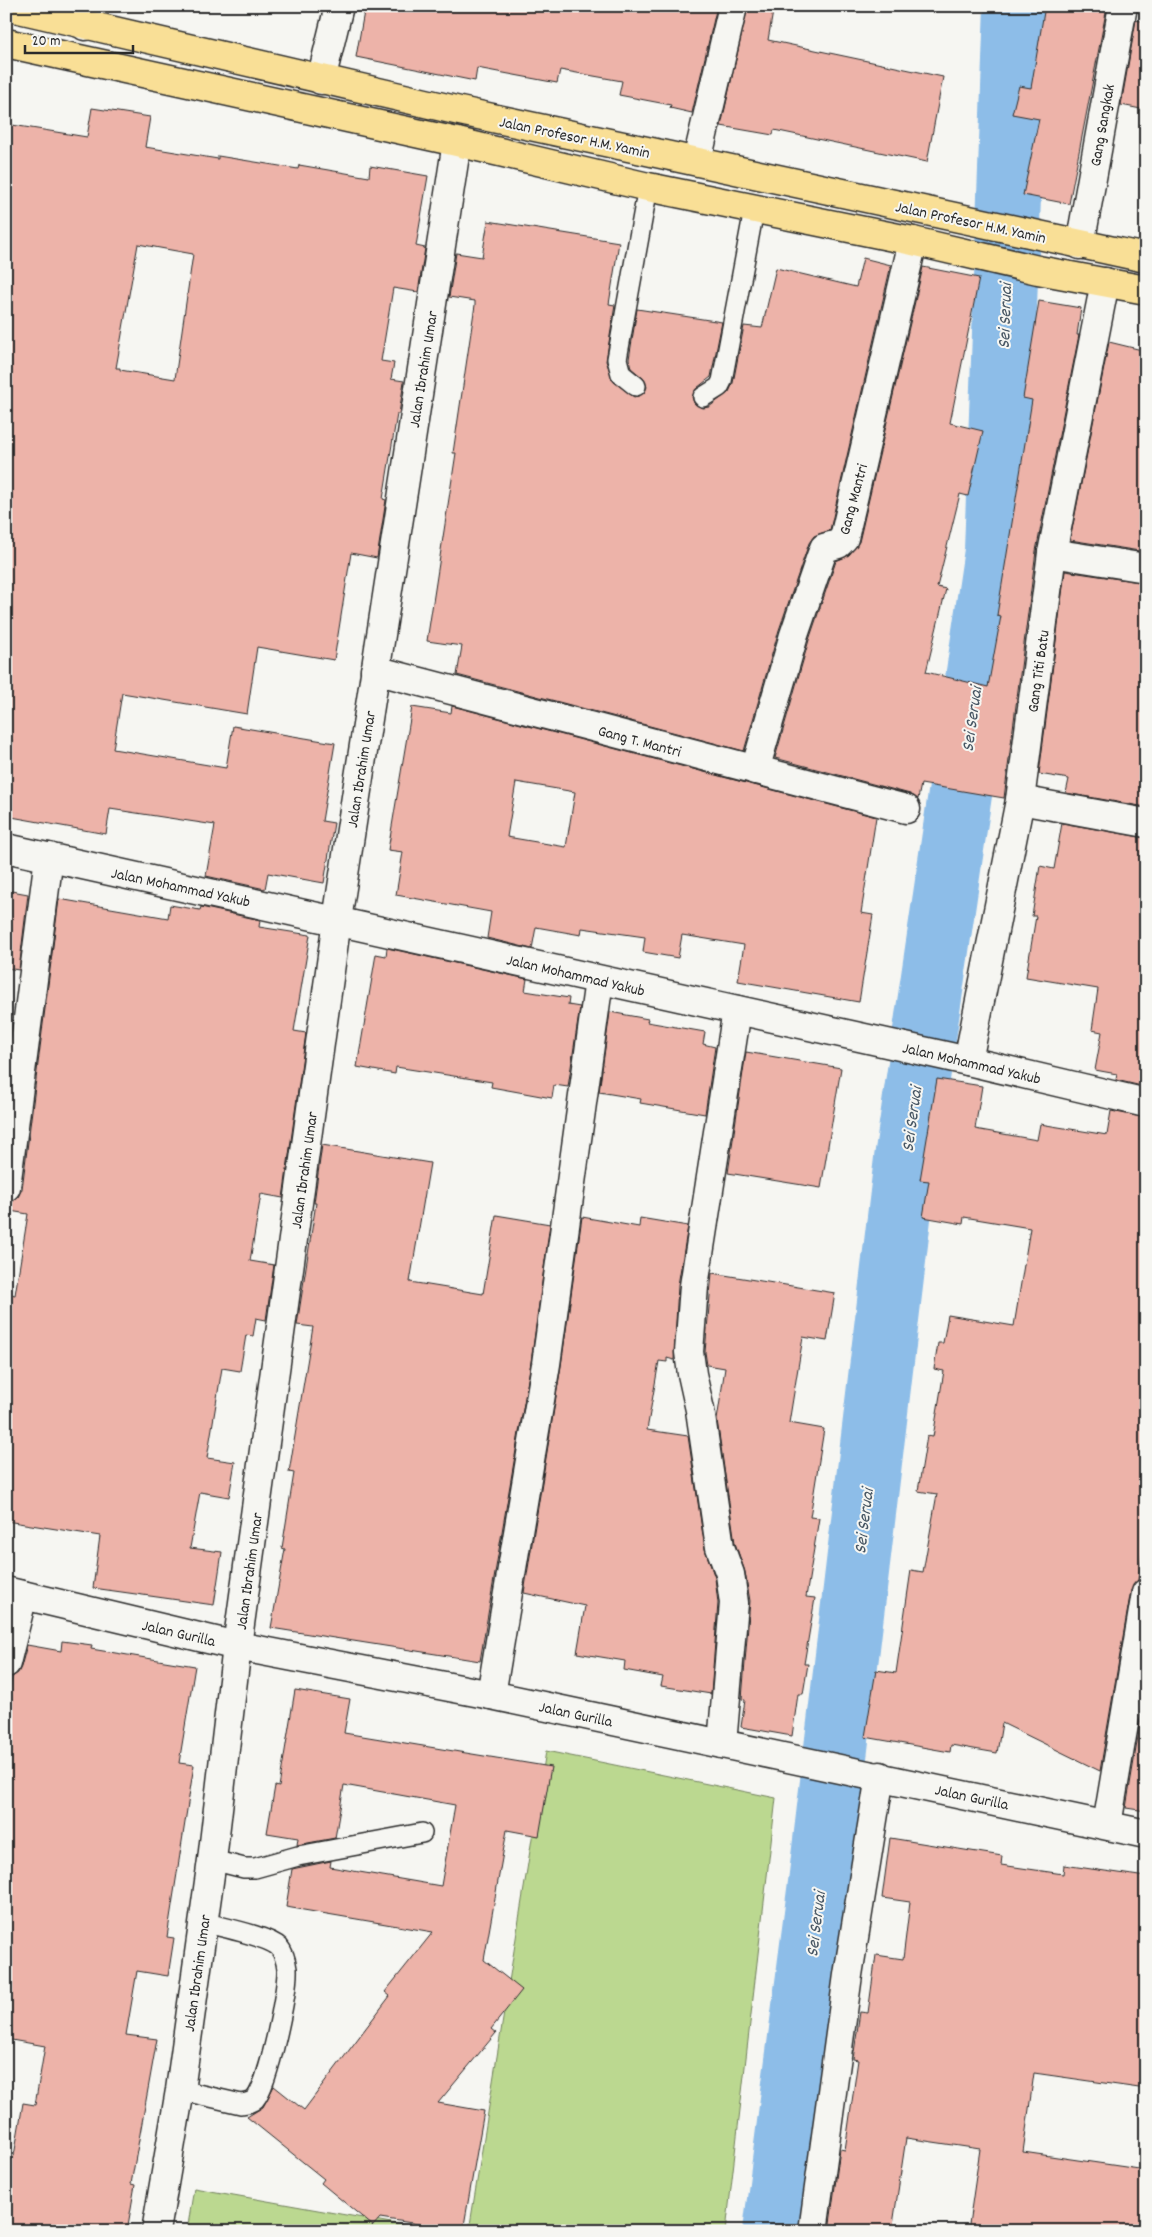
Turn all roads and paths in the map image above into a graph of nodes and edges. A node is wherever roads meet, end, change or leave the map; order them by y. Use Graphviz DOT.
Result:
graph roads {
  1 [pos="6,6"];
  2 [pos="339,6"];
  3 [pos="733,6"];
  4 [pos="1123,6"];
  5 [pos="88,16"];
  6 [pos="6,43"];
  7 [pos="321,80"];
  8 [pos="460,111"];
  9 [pos="456,142"];
  10 [pos="697,161"];
  11 [pos="648,187"];
  12 [pos="754,210"];
  13 [pos="913,241"];
  14 [pos="1080,244"];
  15 [pos="1146,258"];
  16 [pos="1105,282"];
  17 [pos="1146,290"];
  18 [pos="636,386"];
  19 [pos="703,396"];
  20 [pos="1052,553"];
  21 [pos="1146,568"];
  22 [pos="375,670"];
  23 [pos="755,770"];
  24 [pos="1020,800"];
  25 [pos="906,808"];
  26 [pos="1146,823"];
  27 [pos="6,848"];
  28 [pos="50,857"];
  29 [pos="337,920"];
  30 [pos="598,980"];
  31 [pos="737,1010"];
  32 [pos="968,1061"];
  33 [pos="1146,1103"];
  34 [pos="6,1187"];
  35 [pos="14,1593"];
  36 [pos="1146,1593"];
  37 [pos="237,1646"];
  38 [pos="6,1663"];
  39 [pos="491,1695"];
  40 [pos="722,1744"];
  41 [pos="869,1774"];
  42 [pos="1107,1826"];
  43 [pos="422,1833"];
  44 [pos="1146,1834"];
  45 [pos="212,1860"];
  46 [pos="203,1922"];
  47 [pos="180,2090"];
  48 [pos="156,2231"];
  49 [pos="813,2231"];
  1 -- 5 [label="main road, Jalan Profesor H.M. Yamin"];
  2 -- 7 [label="street"];
  3 -- 10 [label="street"];
  4 -- 14 [label="street, Gang Sangkak"];
  5 -- 7 [label="main road, Jalan Profesor H.M. Yamin"];
  6 -- 9 [label="main road, Jalan Profesor H.M. Yamin"];
  7 -- 8 [label="main road, Jalan Profesor H.M. Yamin"];
  8 -- 9 [label="street, Jalan Ibrahim Umar"];
  8 -- 10 [label="main road, Jalan Profesor H.M. Yamin"];
  9 -- 11 [label="main road, Jalan Profesor H.M. Yamin"];
  9 -- 22 [label="street, Jalan Ibrahim Umar"];
  10 -- 14 [label="main road, Jalan Profesor H.M. Yamin"];
  11 -- 12 [label="main road, Jalan Profesor H.M. Yamin"];
  11 -- 18 [label="lane"];
  12 -- 13 [label="main road, Jalan Profesor H.M. Yamin"];
  12 -- 19 [label="lane"];
  13 -- 16 [label="main road, Jalan Profesor H.M. Yamin"];
  13 -- 23 [label="street, Gang Mantri"];
  14 -- 15 [label="main road, Jalan Profesor H.M. Yamin"];
  16 -- 17 [label="main road, Jalan Profesor H.M. Yamin"];
  16 -- 20 [label="street, Gang Titi Batu"];
  20 -- 21 [label="street"];
  20 -- 24 [label="street, Gang Titi Batu"];
  22 -- 23 [label="street, Gang T. Mantri"];
  22 -- 29 [label="street, Jalan Ibrahim Umar"];
  23 -- 25 [label="street, Gang T. Mantri"];
  24 -- 26 [label="street"];
  24 -- 32 [label="street, Gang Titi Batu"];
  27 -- 28 [label="street, Jalan Mohammad Yakub"];
  28 -- 29 [label="street, Jalan Mohammad Yakub"];
  28 -- 34 [label="street"];
  29 -- 30 [label="street, Jalan Mohammad Yakub"];
  29 -- 37 [label="street, Jalan Ibrahim Umar"];
  30 -- 31 [label="street, Jalan Mohammad Yakub"];
  30 -- 39 [label="street"];
  31 -- 32 [label="street, Jalan Mohammad Yakub"];
  31 -- 40 [label="street"];
  32 -- 33 [label="street, Jalan Mohammad Yakub"];
  35 -- 37 [label="street, Jalan Gurilla"];
  35 -- 38 [label="street"];
  36 -- 42 [label="street"];
  37 -- 39 [label="street, Jalan Gurilla"];
  37 -- 45 [label="street, Jalan Ibrahim Umar"];
  39 -- 40 [label="street, Jalan Gurilla"];
  40 -- 41 [label="street, Jalan Gurilla"];
  41 -- 42 [label="street, Jalan Gurilla"];
  41 -- 49 [label="street"];
  42 -- 44 [label="street, Jalan Gurilla"];
  43 -- 45 [label="lane"];
  45 -- 46 [label="street, Jalan Ibrahim Umar"];
  46 -- 47 [label="street, Jalan Ibrahim Umar"];
  46 -- 47 [label="lane"];
  47 -- 48 [label="street, Jalan Ibrahim Umar"];
}
